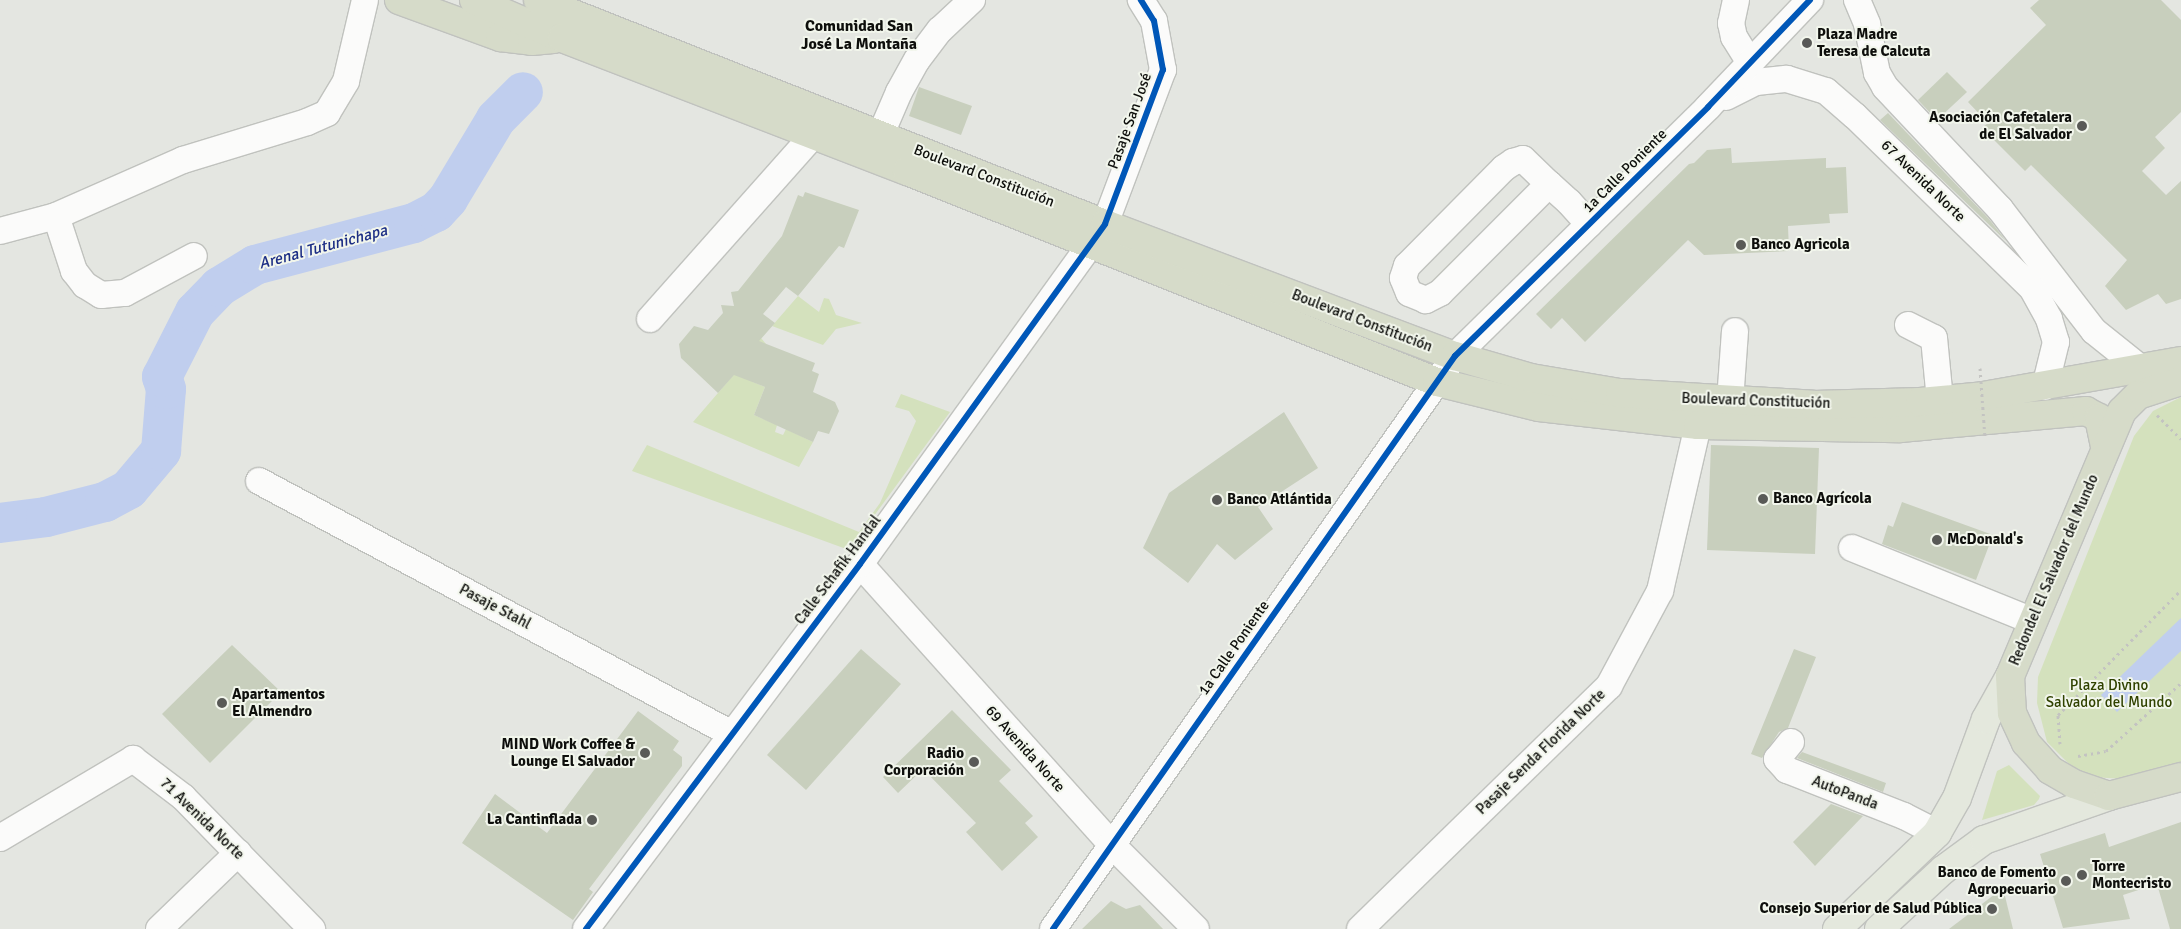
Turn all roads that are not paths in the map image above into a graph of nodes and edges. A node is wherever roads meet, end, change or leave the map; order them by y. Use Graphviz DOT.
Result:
graph roads {
  1 [pos="365,0"];
  2 [pos="399,0"];
  3 [pos="474,0"];
  4 [pos="538,0"];
  5 [pos="562,0"];
  6 [pos="972,0"];
  7 [pos="1141,0"];
  8 [pos="1736,0"];
  9 [pos="1810,0"];
  10 [pos="1857,0"];
  11 [pos="586,18"];
  12 [pos="562,38"];
  13 [pos="1750,63"];
  14 [pos="1708,107"];
  15 [pos="814,134"];
  16 [pos="880,136"];
  17 [pos="1549,184"];
  18 [pos="56,216"];
  19 [pos="1589,224"];
  20 [pos="0,231"];
  21 [pos="1098,233"];
  22 [pos="194,256"];
  23 [pos="650,320"];
  24 [pos="1908,325"];
  25 [pos="1735,331"];
  26 [pos="1455,356"];
  27 [pos="2181,361"];
  28 [pos="2139,367"];
  29 [pos="2181,381"];
  30 [pos="1437,382"];
  31 [pos="2045,387"];
  32 [pos="1940,400"];
  33 [pos="1730,401"];
  34 [pos="1698,425"];
  35 [pos="2105,447"];
  36 [pos="259,481"];
  37 [pos="1852,548"];
  38 [pos="860,564"];
  39 [pos="2032,621"];
  40 [pos="2010,676"];
  41 [pos="730,733"];
  42 [pos="1791,742"];
  43 [pos="2181,777"];
  44 [pos="2109,796"];
  45 [pos="1937,833"];
  46 [pos="0,838"];
  47 [pos="1111,844"];
  48 [pos="238,853"];
  49 [pos="159,929"];
  50 [pos="312,929"];
  51 [pos="586,929"];
  52 [pos="1053,929"];
  53 [pos="1196,929"];
  54 [pos="1360,929"];
  55 [pos="1837,929"];
  56 [pos="1878,929"];
  1 -- 18 [label="street"];
  2 -- 12 [label="highway, Boulevard Constitución"];
  3 -- 12 [label="highway, Boulevard Constitución"];
  4 -- 11 [label="highway, Boulevard Constitución"];
  5 -- 11 [label="highway, Boulevard Constitución"];
  6 -- 16 [label="street"];
  7 -- 21 [label="street, Pasaje San José"];
  8 -- 13 [label="street"];
  9 -- 13 [label="street, 1a Calle Poniente"];
  10 -- 28 [label="street"];
  11 -- 16 [label="highway, Boulevard Constitución"];
  12 -- 15 [label="highway, Boulevard Constitución"];
  13 -- 14 [label="street, 1a Calle Poniente"];
  14 -- 19 [label="street, 1a Calle Poniente"];
  14 -- 31 [label="street, 67 Avenida Norte"];
  15 -- 21 [label="highway, Boulevard Constitución"];
  15 -- 23 [label="street"];
  16 -- 21 [label="highway, Boulevard Constitución"];
  17 -- 17 [label="street"];
  17 -- 19 [label="street"];
  18 -- 20 [label="street"];
  18 -- 22 [label="street"];
  19 -- 26 [label="street, 1a Calle Poniente"];
  21 -- 26 [label="highway, Boulevard Constitución"];
  21 -- 30 [label="highway, Boulevard Constitución"];
  21 -- 38 [label="street, Calle Schafik Handal"];
  24 -- 32 [label="street"];
  25 -- 33 [label="street"];
  26 -- 30 [label="street, 1a Calle Poniente"];
  26 -- 33 [label="highway, Boulevard Constitución"];
  27 -- 28 [label="highway, Boulevard Constitución"];
  28 -- 31 [label="highway, Boulevard Constitución"];
  29 -- 35 [label="highway, Redondel El Salvador del Mundo"];
  30 -- 34 [label="highway, Boulevard Constitución"];
  30 -- 47 [label="street, 1a Calle Poniente"];
  31 -- 32 [label="highway, Boulevard Constitución"];
  32 -- 33 [label="highway, Boulevard Constitución"];
  34 -- 35 [label="highway, Boulevard Constitución"];
  34 -- 54 [label="street, Pasaje Senda Florida Norte"];
  35 -- 39 [label="highway, Redondel El Salvador del Mundo"];
  36 -- 41 [label="street, Pasaje Stahl"];
  37 -- 39 [label="street"];
  38 -- 41 [label="street, Calle Schafik Handal"];
  38 -- 47 [label="street, 69 Avenida Norte"];
  39 -- 40 [label="highway, Redondel El Salvador del Mundo"];
  40 -- 44 [label="highway, Redondel El Salvador del Mundo"];
  40 -- 45 [label="main road"];
  41 -- 51 [label="street, Calle Schafik Handal"];
  42 -- 45 [label="street, AutoPanda"];
  43 -- 44 [label="highway"];
  44 -- 56 [label="main road"];
  45 -- 55 [label="main road"];
  46 -- 48 [label="street, 71 Avenida Norte"];
  47 -- 52 [label="street, 1a Calle Poniente"];
  47 -- 53 [label="street, 69 Avenida Norte"];
  48 -- 49 [label="street"];
  48 -- 50 [label="street, 71 Avenida Norte"];
}
